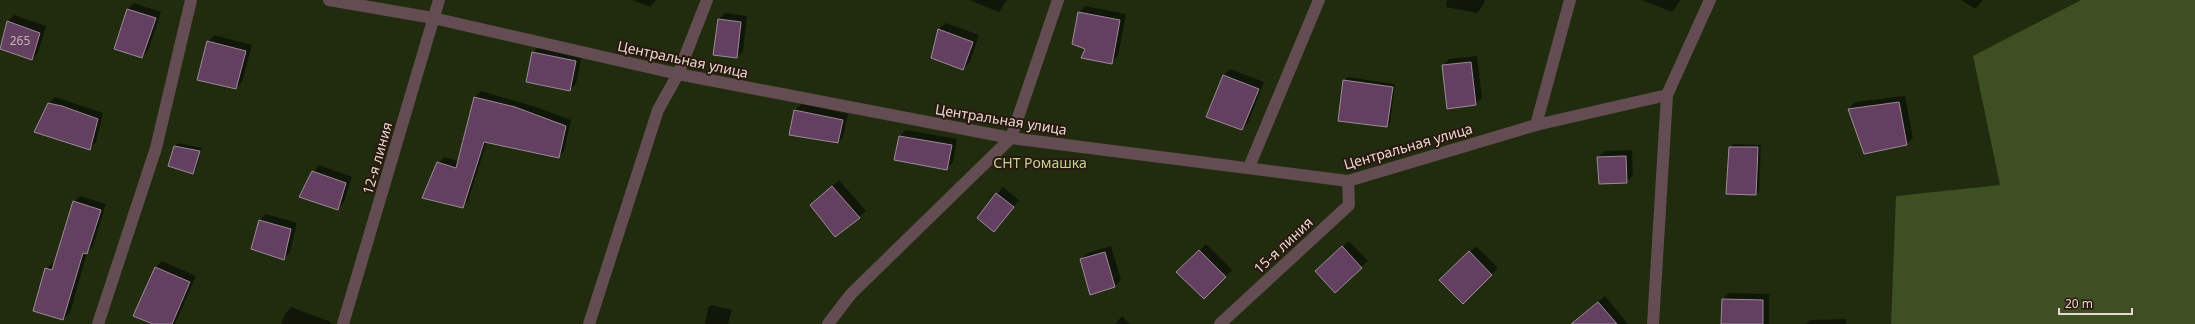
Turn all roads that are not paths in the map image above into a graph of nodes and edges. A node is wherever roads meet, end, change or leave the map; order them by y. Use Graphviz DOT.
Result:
graph roads {
  1 [pos="191,0"];
  2 [pos="329,0"];
  3 [pos="439,0"];
  4 [pos="707,0"];
  5 [pos="1058,0"];
  6 [pos="1320,0"];
  7 [pos="1570,0"];
  8 [pos="1710,0"];
  9 [pos="433,18"];
  10 [pos="678,74"];
  11 [pos="1667,95"];
  12 [pos="1536,125"];
  13 [pos="1011,138"];
  14 [pos="1249,167"];
  15 [pos="1348,181"];
  16 [pos="98,324"];
  17 [pos="343,324"];
  18 [pos="589,324"];
  19 [pos="828,324"];
  20 [pos="1220,324"];
  21 [pos="1653,324"];
  1 -- 16 [label="street"];
  2 -- 9 [label="street, Центральная улица"];
  3 -- 9 [label="street, 12-я линия"];
  4 -- 10 [label="street"];
  5 -- 13 [label="street"];
  6 -- 14 [label="street"];
  7 -- 12 [label="street"];
  8 -- 11 [label="street"];
  9 -- 10 [label="street, Центральная улица"];
  9 -- 17 [label="street, 12-я линия"];
  10 -- 13 [label="street, Центральная улица"];
  10 -- 18 [label="street"];
  11 -- 12 [label="street, Центральная улица"];
  11 -- 21 [label="street"];
  12 -- 15 [label="street, Центральная улица"];
  13 -- 14 [label="street, Центральная улица"];
  13 -- 19 [label="street"];
  14 -- 15 [label="street, Центральная улица"];
  15 -- 20 [label="street, 15-я линия"];
}
